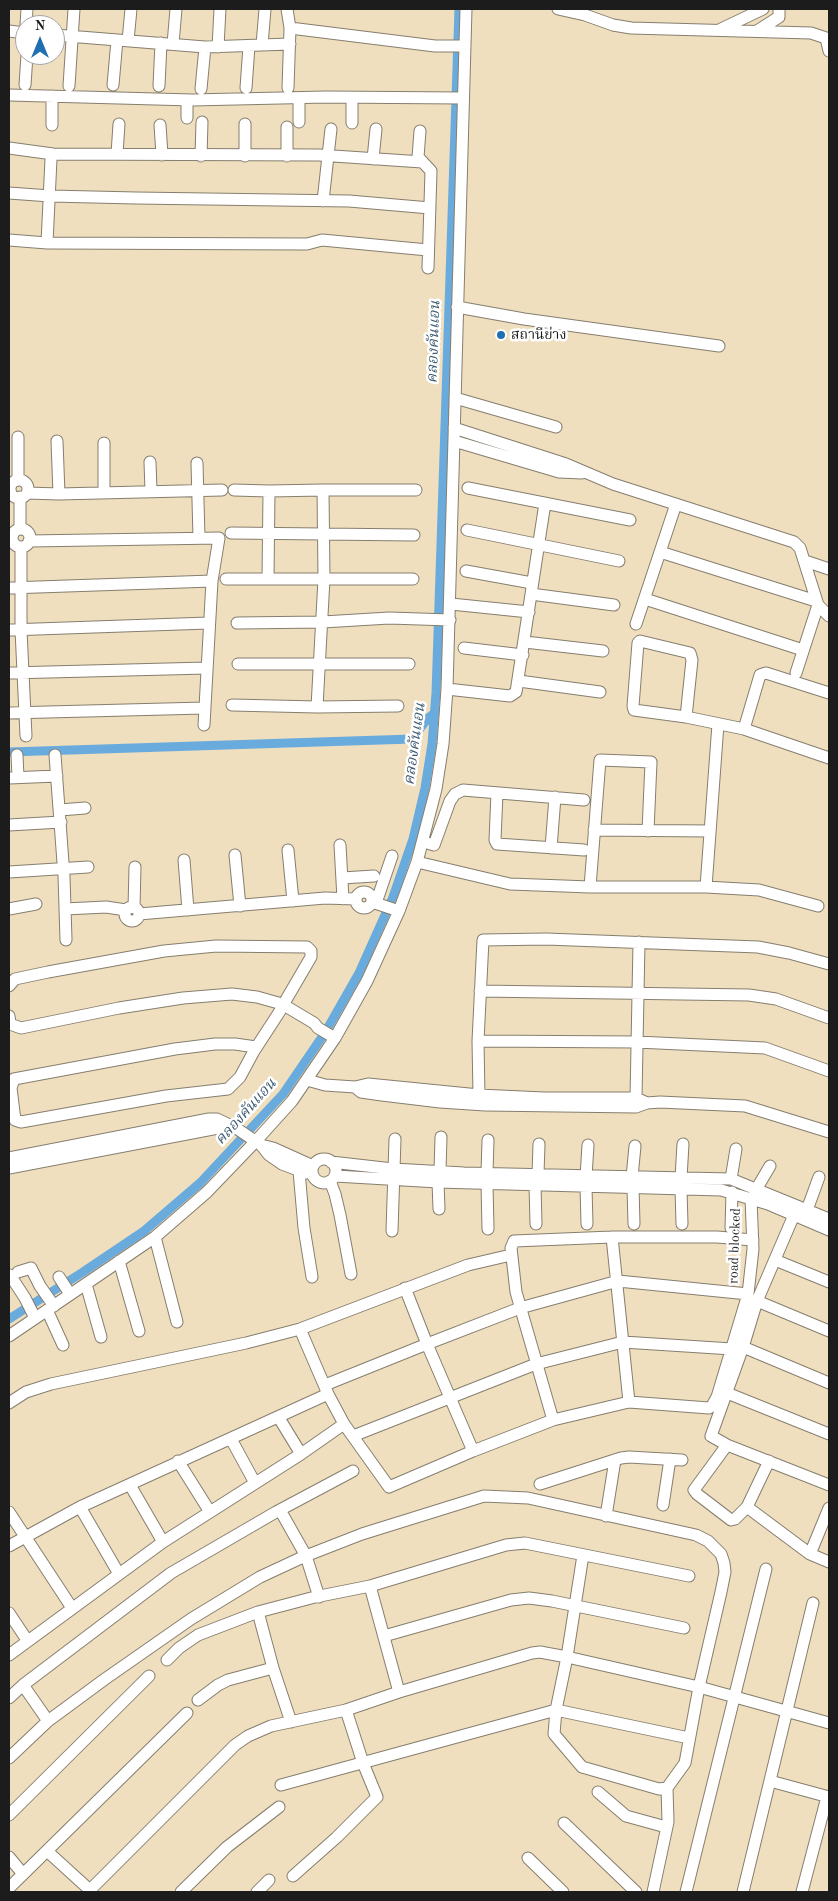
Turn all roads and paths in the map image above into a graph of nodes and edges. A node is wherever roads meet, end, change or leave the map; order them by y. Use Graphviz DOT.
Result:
graph roads {
  1 [pos="74,9"];
  2 [pos="131,9"];
  3 [pos="176,9"];
  4 [pos="220,9"];
  5 [pos="265,9"];
  6 [pos="287,9"];
  7 [pos="466,9"];
  8 [pos="558,9"];
  9 [pos="763,9"];
  10 [pos="779,9"];
  11 [pos="290,28"];
  12 [pos="720,30"];
  13 [pos="757,31"];
  14 [pos="65,36"];
  15 [pos="73,36"];
  16 [pos="123,40"];
  17 [pos="167,44"];
  18 [pos="290,44"];
  19 [pos="262,45"];
  20 [pos="249,46"];
  21 [pos="463,46"];
  22 [pos="205,47"];
  23 [pos="218,47"];
  24 [pos="829,51"];
  25 [pos="26,65"];
  26 [pos="25,85"];
  27 [pos="113,85"];
  28 [pos="69,86"];
  29 [pos="159,86"];
  30 [pos="246,88"];
  31 [pos="288,88"];
  32 [pos="201,89"];
  33 [pos="9,95"];
  34 [pos="52,96"];
  35 [pos="299,98"];
  36 [pos="352,98"];
  37 [pos="456,98"];
  38 [pos="187,100"];
  39 [pos="187,118"];
  40 [pos="202,122"];
  41 [pos="298,122"];
  42 [pos="119,124"];
  43 [pos="245,124"];
  44 [pos="352,124"];
  45 [pos="52,125"];
  46 [pos="160,125"];
  47 [pos="287,127"];
  48 [pos="331,129"];
  49 [pos="376,129"];
  50 [pos="420,131"];
  51 [pos="9,148"];
  52 [pos="53,154"];
  53 [pos="117,154"];
  54 [pos="162,155"];
  55 [pos="201,156"];
  56 [pos="245,156"];
  57 [pos="287,156"];
  58 [pos="328,156"];
  59 [pos="373,159"];
  60 [pos="422,162"];
  61 [pos="9,193"];
  62 [pos="50,196"];
  63 [pos="323,200"];
  64 [pos="430,208"];
  65 [pos="9,240"];
  66 [pos="47,243"];
  67 [pos="428,250"];
  68 [pos="428,268"];
  69 [pos="457,307"];
  70 [pos="719,346"];
  71 [pos="455,398"];
  72 [pos="556,427"];
  73 [pos="454,428"];
  74 [pos="18,437"];
  75 [pos="57,440"];
  76 [pos="454,441"];
  77 [pos="104,443"];
  78 [pos="150,462"];
  79 [pos="197,463"];
  80 [pos="587,473"];
  81 [pos="18,480"];
  82 [pos="468,488"];
  83 [pos="10,490"];
  84 [pos="198,490"];
  85 [pos="323,490"];
  86 [pos="416,490"];
  87 [pos="151,491"];
  88 [pos="269,491"];
  89 [pos="104,493"];
  90 [pos="59,494"];
  91 [pos="23,495"];
  92 [pos="545,503"];
  93 [pos="676,504"];
  94 [pos="630,520"];
  95 [pos="467,530"];
  96 [pos="270,532"];
  97 [pos="231,533"];
  98 [pos="323,533"];
  99 [pos="414,535"];
  100 [pos="199,538"];
  101 [pos="18,543"];
  102 [pos="539,545"];
  103 [pos="660,552"];
  104 [pos="619,561"];
  105 [pos="805,561"];
  106 [pos="829,569"];
  107 [pos="466,571"];
  108 [pos="226,579"];
  109 [pos="268,579"];
  110 [pos="324,579"];
  111 [pos="413,579"];
  112 [pos="212,581"];
  113 [pos="22,587"];
  114 [pos="9,588"];
  115 [pos="532,588"];
  116 [pos="644,599"];
  117 [pos="817,603"];
  118 [pos="451,604"];
  119 [pos="614,605"];
  120 [pos="529,612"];
  121 [pos="829,616"];
  122 [pos="448,620"];
  123 [pos="323,622"];
  124 [pos="208,623"];
  125 [pos="237,623"];
  126 [pos="636,624"];
  127 [pos="9,630"];
  128 [pos="21,630"];
  129 [pos="525,642"];
  130 [pos="464,648"];
  131 [pos="803,650"];
  132 [pos="603,651"];
  133 [pos="523,655"];
  134 [pos="320,663"];
  135 [pos="238,664"];
  136 [pos="409,664"];
  137 [pos="207,668"];
  138 [pos="9,673"];
  139 [pos="23,673"];
  140 [pos="796,673"];
  141 [pos="519,681"];
  142 [pos="447,689"];
  143 [pos="600,692"];
  144 [pos="829,693"];
  145 [pos="232,704"];
  146 [pos="398,706"];
  147 [pos="318,707"];
  148 [pos="204,708"];
  149 [pos="9,712"];
  150 [pos="24,712"];
  151 [pos="686,716"];
  152 [pos="718,724"];
  153 [pos="204,725"];
  154 [pos="744,729"];
  155 [pos="26,736"];
  156 [pos="17,754"];
  157 [pos="55,755"];
  158 [pos="829,758"];
  159 [pos="57,776"];
  160 [pos="13,777"];
  161 [pos="497,793"];
  162 [pos="554,798"];
  163 [pos="584,800"];
  164 [pos="85,808"];
  165 [pos="60,816"];
  166 [pos="9,825"];
  167 [pos="594,830"];
  168 [pos="710,830"];
  169 [pos="648,831"];
  170 [pos="429,844"];
  171 [pos="340,845"];
  172 [pos="551,848"];
  173 [pos="288,850"];
  174 [pos="584,850"];
  175 [pos="235,855"];
  176 [pos="392,856"];
  177 [pos="184,860"];
  178 [pos="417,862"];
  179 [pos="429,865"];
  180 [pos="88,867"];
  181 [pos="134,867"];
  182 [pos="64,869"];
  183 [pos="9,872"];
  184 [pos="374,876"];
  185 [pos="342,878"];
  186 [pos="590,887"];
  187 [pos="706,887"];
  188 [pos="343,899"];
  189 [pos="293,901"];
  190 [pos="375,903"];
  191 [pos="36,904"];
  192 [pos="240,906"];
  193 [pos="818,906"];
  194 [pos="9,909"];
  195 [pos="65,909"];
  196 [pos="188,910"];
  197 [pos="133,911"];
  198 [pos="398,911"];
  199 [pos="66,940"];
  200 [pos="639,942"];
  201 [pos="829,964"];
  202 [pos="9,986"];
  203 [pos="480,991"];
  204 [pos="638,992"];
  205 [pos="279,1006"];
  206 [pos="9,1016"];
  207 [pos="829,1018"];
  208 [pos="332,1036"];
  209 [pos="478,1041"];
  210 [pos="637,1042"];
  211 [pos="256,1047"];
  212 [pos="829,1071"];
  213 [pos="307,1080"];
  214 [pos="479,1095"];
  215 [pos="440,1097"];
  216 [pos="641,1100"];
  217 [pos="544,1102"];
  218 [pos="223,1123"];
  219 [pos="829,1132"];
  220 [pos="441,1137"];
  221 [pos="394,1139"];
  222 [pos="488,1140"];
  223 [pos="256,1142"];
  224 [pos="539,1144"];
  225 [pos="683,1144"];
  226 [pos="588,1145"];
  227 [pos="635,1146"];
  228 [pos="736,1149"];
  229 [pos="9,1158"];
  230 [pos="331,1162"];
  231 [pos="770,1166"];
  232 [pos="9,1168"];
  233 [pos="313,1170"];
  234 [pos="299,1172"];
  235 [pos="392,1174"];
  236 [pos="439,1177"];
  237 [pos="819,1177"];
  238 [pos="487,1178"];
  239 [pos="332,1179"];
  240 [pos="731,1179"];
  241 [pos="536,1180"];
  242 [pos="586,1182"];
  243 [pos="633,1182"];
  244 [pos="681,1184"];
  245 [pos="732,1192"];
  246 [pos="754,1193"];
  247 [pos="770,1200"];
  248 [pos="439,1209"];
  249 [pos="807,1210"];
  250 [pos="794,1216"];
  251 [pos="829,1219"];
  252 [pos="536,1224"];
  253 [pos="587,1224"];
  254 [pos="634,1224"];
  255 [pos="682,1224"];
  256 [pos="731,1228"];
  257 [pos="488,1229"];
  258 [pos="829,1230"];
  259 [pos="392,1231"];
  260 [pos="155,1237"];
  261 [pos="612,1237"];
  262 [pos="753,1240"];
  263 [pos="511,1255"];
  264 [pos="775,1260"];
  265 [pos="119,1261"];
  266 [pos="351,1274"];
  267 [pos="59,1277"];
  268 [pos="312,1277"];
  269 [pos="618,1282"];
  270 [pos="829,1282"];
  271 [pos="86,1284"];
  272 [pos="405,1288"];
  273 [pos="69,1292"];
  274 [pos="752,1298"];
  275 [pos="50,1305"];
  276 [pos="520,1308"];
  277 [pos="33,1314"];
  278 [pos="177,1322"];
  279 [pos="300,1329"];
  280 [pos="829,1331"];
  281 [pos="139,1332"];
  282 [pos="9,1336"];
  283 [pos="101,1338"];
  284 [pos="623,1342"];
  285 [pos="427,1344"];
  286 [pos="63,1346"];
  287 [pos="738,1348"];
  288 [pos="536,1364"];
  289 [pos="829,1383"];
  290 [pos="327,1390"];
  291 [pos="727,1393"];
  292 [pos="452,1399"];
  293 [pos="629,1402"];
  294 [pos="9,1403"];
  295 [pos="279,1418"];
  296 [pos="553,1420"];
  297 [pos="344,1424"];
  298 [pos="829,1434"];
  299 [pos="353,1436"];
  300 [pos="230,1439"];
  301 [pos="727,1444"];
  302 [pos="473,1451"];
  303 [pos="301,1454"];
  304 [pos="670,1459"];
  305 [pos="615,1460"];
  306 [pos="682,1460"];
  307 [pos="178,1462"];
  308 [pos="769,1462"];
  309 [pos="353,1471"];
  310 [pos="255,1483"];
  311 [pos="540,1484"];
  312 [pos="130,1485"];
  313 [pos="829,1485"];
  314 [pos="663,1505"];
  315 [pos="80,1507"];
  316 [pos="747,1507"];
  317 [pos="829,1508"];
  318 [pos="280,1510"];
  319 [pos="9,1512"];
  320 [pos="210,1512"];
  321 [pos="606,1516"];
  322 [pos="24,1537"];
  323 [pos="163,1542"];
  324 [pos="9,1546"];
  325 [pos="583,1554"];
  326 [pos="810,1554"];
  327 [pos="306,1556"];
  328 [pos="829,1562"];
  329 [pos="766,1569"];
  330 [pos="119,1574"];
  331 [pos="689,1576"];
  332 [pos="370,1586"];
  333 [pos="318,1596"];
  334 [pos="814,1603"];
  335 [pos="574,1605"];
  336 [pos="72,1608"];
  337 [pos="9,1612"];
  338 [pos="258,1612"];
  339 [pos="684,1628"];
  340 [pos="384,1636"];
  341 [pos="27,1640"];
  342 [pos="9,1655"];
  343 [pos="567,1657"];
  344 [pos="167,1660"];
  345 [pos="273,1668"];
  346 [pos="149,1676"];
  347 [pos="23,1685"];
  348 [pos="699,1687"];
  349 [pos="399,1692"];
  350 [pos="9,1698"];
  351 [pos="735,1698"];
  352 [pos="198,1700"];
  353 [pos="346,1710"];
  354 [pos="556,1710"];
  355 [pos="786,1712"];
  356 [pos="187,1713"];
  357 [pos="48,1720"];
  358 [pos="291,1722"];
  359 [pos="829,1723"];
  360 [pos="689,1738"];
  361 [pos="9,1758"];
  362 [pos="363,1763"];
  363 [pos="770,1781"];
  364 [pos="281,1785"];
  365 [pos="668,1788"];
  366 [pos="598,1792"];
  367 [pos="828,1797"];
  368 [pos="279,1807"];
  369 [pos="9,1815"];
  370 [pos="564,1823"];
  371 [pos="666,1827"];
  372 [pos="47,1851"];
  373 [pos="9,1857"];
  374 [pos="528,1858"];
  375 [pos="23,1874"];
  376 [pos="293,1876"];
  377 [pos="269,1880"];
  378 [pos="9,1888"];
  379 [pos="91,1891"];
  380 [pos="181,1892"];
  381 [pos="257,1892"];
  382 [pos="563,1892"];
  383 [pos="636,1892"];
  384 [pos="653,1892"];
  385 [pos="686,1892"];
  386 [pos="744,1892"];
  387 [pos="802,1892"];
  1 -- 15 [label="street"];
  2 -- 16 [label="street"];
  3 -- 17 [label="street"];
  4 -- 23 [label="street"];
  5 -- 19 [label="street"];
  6 -- 11 [label="street"];
  7 -- 21 [label="street"];
  8 -- 12 [label="street"];
  9 -- 12 [label="street"];
  10 -- 13 [label="street"];
  11 -- 18 [label="street"];
  11 -- 21 [label="street"];
  12 -- 13 [label="street"];
  13 -- 24 [label="street"];
  14 -- 15 [label="street"];
  15 -- 16 [label="street"];
  15 -- 28 [label="street"];
  16 -- 17 [label="street"];
  16 -- 27 [label="street"];
  17 -- 22 [label="street"];
  17 -- 29 [label="street"];
  18 -- 19 [label="street"];
  18 -- 31 [label="street"];
  19 -- 20 [label="street"];
  20 -- 23 [label="street"];
  20 -- 30 [label="street"];
  21 -- 37 [label="street"];
  22 -- 23 [label="street"];
  22 -- 32 [label="street"];
  25 -- 26 [label="street"];
  33 -- 34 [label="street"];
  34 -- 38 [label="street"];
  34 -- 45 [label="street"];
  35 -- 36 [label="street"];
  35 -- 38 [label="street"];
  35 -- 41 [label="street"];
  36 -- 37 [label="street"];
  36 -- 44 [label="street"];
  37 -- 69 [label="street"];
  38 -- 39 [label="street"];
  40 -- 55 [label="street"];
  42 -- 53 [label="street"];
  43 -- 56 [label="street"];
  46 -- 54 [label="street"];
  47 -- 57 [label="street"];
  48 -- 58 [label="street"];
  49 -- 59 [label="street"];
  50 -- 60 [label="street"];
  51 -- 52 [label="street"];
  52 -- 53 [label="street"];
  52 -- 62 [label="street"];
  53 -- 54 [label="street"];
  54 -- 55 [label="street"];
  55 -- 56 [label="street"];
  56 -- 57 [label="street"];
  57 -- 58 [label="street"];
  58 -- 59 [label="street"];
  58 -- 63 [label="street"];
  59 -- 60 [label="street"];
  60 -- 64 [label="street"];
  61 -- 62 [label="street"];
  62 -- 63 [label="street"];
  62 -- 66 [label="street"];
  63 -- 64 [label="street"];
  64 -- 67 [label="street"];
  65 -- 66 [label="street"];
  66 -- 67 [label="street"];
  67 -- 68 [label="street"];
  69 -- 70 [label="street"];
  69 -- 71 [label="street"];
  71 -- 72 [label="street"];
  71 -- 73 [label="street"];
  73 -- 76 [label="street"];
  73 -- 80 [label="street"];
  74 -- 81 [label="street"];
  75 -- 90 [label="street"];
  76 -- 80 [label="street"];
  76 -- 118 [label="street"];
  77 -- 89 [label="street"];
  78 -- 87 [label="street"];
  79 -- 84 [label="street"];
  80 -- 93 [label="street"];
  81 -- 83 [label="street"];
  81 -- 91 [label="street"];
  82 -- 92 [label="street"];
  83 -- 91 [label="street"];
  84 -- 87 [label="street"];
  84 -- 88 [label="street"];
  84 -- 100 [label="street"];
  85 -- 86 [label="street"];
  85 -- 88 [label="street"];
  85 -- 98 [label="street"];
  87 -- 89 [label="street"];
  88 -- 96 [label="street"];
  89 -- 90 [label="street"];
  90 -- 91 [label="street"];
  91 -- 101 [label="street"];
  92 -- 94 [label="street"];
  92 -- 102 [label="street"];
  93 -- 103 [label="street"];
  93 -- 105 [label="street"];
  95 -- 102 [label="street"];
  96 -- 97 [label="street"];
  96 -- 98 [label="street"];
  96 -- 109 [label="street"];
  98 -- 99 [label="street"];
  98 -- 110 [label="street"];
  100 -- 101 [label="street"];
  100 -- 112 [label="street"];
  101 -- 113 [label="street"];
  102 -- 104 [label="street"];
  102 -- 115 [label="street"];
  103 -- 116 [label="street"];
  103 -- 117 [label="street"];
  105 -- 106 [label="street"];
  105 -- 117 [label="street"];
  107 -- 115 [label="street"];
  108 -- 109 [label="street"];
  109 -- 110 [label="street"];
  110 -- 111 [label="street"];
  110 -- 123 [label="street"];
  112 -- 113 [label="street"];
  112 -- 124 [label="street"];
  113 -- 114 [label="street"];
  113 -- 128 [label="street"];
  115 -- 119 [label="street"];
  115 -- 120 [label="street"];
  116 -- 126 [label="street"];
  116 -- 131 [label="street"];
  117 -- 121 [label="street"];
  117 -- 131 [label="street"];
  118 -- 120 [label="street"];
  118 -- 122 [label="street"];
  120 -- 129 [label="street"];
  122 -- 123 [label="street"];
  122 -- 142 [label="street"];
  123 -- 125 [label="street"];
  123 -- 134 [label="street"];
  124 -- 128 [label="street"];
  124 -- 137 [label="street"];
  127 -- 128 [label="street"];
  128 -- 139 [label="street"];
  129 -- 132 [label="street"];
  129 -- 133 [label="street"];
  130 -- 133 [label="street"];
  131 -- 140 [label="street"];
  133 -- 141 [label="street"];
  134 -- 135 [label="street"];
  134 -- 136 [label="street"];
  134 -- 147 [label="street"];
  137 -- 139 [label="street"];
  137 -- 148 [label="street"];
  138 -- 139 [label="street"];
  139 -- 150 [label="street"];
  141 -- 142 [label="street"];
  141 -- 143 [label="street"];
  142 -- 170 [label="street"];
  144 -- 154 [label="street"];
  145 -- 147 [label="street"];
  146 -- 147 [label="street"];
  148 -- 150 [label="street"];
  148 -- 153 [label="street"];
  149 -- 150 [label="street"];
  150 -- 155 [label="street"];
  151 -- 151 [label="street"];
  151 -- 152 [label="street"];
  152 -- 154 [label="street"];
  152 -- 168 [label="street"];
  154 -- 158 [label="street"];
  156 -- 160 [label="street"];
  157 -- 159 [label="street"];
  159 -- 160 [label="street"];
  159 -- 165 [label="street"];
  161 -- 162 [label="street"];
  161 -- 170 [label="street"];
  161 -- 172 [label="street"];
  162 -- 163 [label="street"];
  162 -- 172 [label="street"];
  164 -- 165 [label="street"];
  165 -- 166 [label="street"];
  165 -- 182 [label="street"];
  167 -- 169 [label="street"];
  167 -- 169 [label="street"];
  167 -- 186 [label="street"];
  168 -- 169 [label="street"];
  168 -- 187 [label="street"];
  170 -- 178 [label="street"];
  170 -- 179 [label="street"];
  171 -- 185 [label="street"];
  172 -- 174 [label="street"];
  173 -- 189 [label="street"];
  175 -- 192 [label="street"];
  176 -- 190 [label="street"];
  177 -- 196 [label="street"];
  178 -- 179 [label="street"];
  178 -- 198 [label="street"];
  179 -- 186 [label="street"];
  180 -- 182 [label="street"];
  181 -- 197 [label="street"];
  182 -- 183 [label="street"];
  182 -- 195 [label="street"];
  184 -- 185 [label="street"];
  185 -- 188 [label="street"];
  186 -- 187 [label="street"];
  187 -- 193 [label="street"];
  188 -- 189 [label="street"];
  188 -- 190 [label="street"];
  189 -- 192 [label="street"];
  190 -- 198 [label="street"];
  191 -- 194 [label="street"];
  192 -- 196 [label="street"];
  195 -- 197 [label="street"];
  195 -- 199 [label="street"];
  196 -- 197 [label="street"];
  198 -- 208 [label="street"];
  200 -- 201 [label="street"];
  200 -- 203 [label="street"];
  200 -- 204 [label="street"];
  202 -- 205 [label="street"];
  203 -- 204 [label="street"];
  203 -- 209 [label="street"];
  204 -- 207 [label="street"];
  204 -- 210 [label="street"];
  205 -- 206 [label="street"];
  205 -- 208 [label="street"];
  205 -- 211 [label="street"];
  208 -- 213 [label="street"];
  209 -- 210 [label="street"];
  209 -- 214 [label="street"];
  210 -- 212 [label="street"];
  210 -- 216 [label="street"];
  211 -- 211 [label="street"];
  213 -- 215 [label="street"];
  213 -- 223 [label="street"];
  214 -- 215 [label="street"];
  214 -- 217 [label="street"];
  215 -- 217 [label="street"];
  216 -- 217 [label="street"];
  216 -- 219 [label="street"];
  218 -- 223 [label="street"];
  218 -- 229 [label="street"];
  218 -- 232 [label="street"];
  220 -- 236 [label="street"];
  221 -- 235 [label="street"];
  222 -- 238 [label="street"];
  223 -- 233 [label="street"];
  223 -- 234 [label="street"];
  223 -- 260 [label="street"];
  224 -- 241 [label="street"];
  225 -- 244 [label="street"];
  226 -- 242 [label="street"];
  227 -- 243 [label="street"];
  228 -- 240 [label="street"];
  230 -- 233 [label="street"];
  230 -- 235 [label="street"];
  230 -- 239 [label="street"];
  231 -- 246 [label="street"];
  233 -- 234 [label="street"];
  233 -- 239 [label="street"];
  234 -- 268 [label="street"];
  235 -- 236 [label="street"];
  235 -- 239 [label="street"];
  235 -- 259 [label="street"];
  236 -- 238 [label="street"];
  236 -- 248 [label="street"];
  237 -- 249 [label="street"];
  238 -- 241 [label="street"];
  238 -- 257 [label="street"];
  239 -- 266 [label="street"];
  240 -- 244 [label="street"];
  240 -- 246 [label="street"];
  241 -- 242 [label="street"];
  241 -- 252 [label="street"];
  242 -- 243 [label="street"];
  242 -- 253 [label="street"];
  243 -- 244 [label="street"];
  243 -- 254 [label="street"];
  244 -- 245 [label="street"];
  244 -- 255 [label="street"];
  245 -- 246 [label="street"];
  245 -- 256 [label="street"];
  246 -- 247 [label="street"];
  246 -- 262 [label="street, road blocked"];
  247 -- 249 [label="street"];
  247 -- 250 [label="street"];
  249 -- 251 [label="street"];
  250 -- 258 [label="street"];
  250 -- 264 [label="street"];
  260 -- 265 [label="street"];
  260 -- 278 [label="street"];
  261 -- 262 [label="street"];
  261 -- 263 [label="street"];
  261 -- 269 [label="street"];
  262 -- 274 [label="street, road blocked"];
  263 -- 272 [label="street"];
  263 -- 276 [label="street"];
  264 -- 270 [label="street"];
  264 -- 274 [label="street"];
  265 -- 271 [label="street"];
  265 -- 281 [label="street"];
  267 -- 273 [label="street"];
  269 -- 274 [label="street"];
  269 -- 276 [label="street"];
  269 -- 284 [label="street"];
  271 -- 273 [label="street"];
  271 -- 283 [label="street"];
  272 -- 279 [label="street"];
  272 -- 285 [label="street"];
  273 -- 275 [label="street"];
  274 -- 280 [label="street"];
  274 -- 287 [label="street"];
  275 -- 277 [label="street"];
  275 -- 277 [label="street"];
  275 -- 286 [label="street"];
  276 -- 285 [label="street"];
  276 -- 288 [label="street"];
  277 -- 282 [label="street"];
  279 -- 290 [label="street"];
  279 -- 294 [label="street"];
  284 -- 287 [label="street"];
  284 -- 288 [label="street"];
  284 -- 293 [label="street"];
  285 -- 290 [label="street"];
  285 -- 292 [label="street"];
  287 -- 289 [label="street"];
  287 -- 291 [label="street"];
  287 -- 293 [label="street"];
  288 -- 292 [label="street"];
  288 -- 296 [label="street"];
  290 -- 295 [label="street"];
  290 -- 297 [label="street"];
  291 -- 298 [label="street"];
  291 -- 301 [label="street"];
  292 -- 299 [label="street"];
  292 -- 302 [label="street"];
  293 -- 296 [label="street"];
  295 -- 300 [label="street"];
  295 -- 303 [label="street"];
  296 -- 302 [label="street"];
  297 -- 299 [label="street"];
  297 -- 303 [label="street"];
  299 -- 302 [label="street"];
  300 -- 307 [label="street"];
  300 -- 310 [label="street"];
  301 -- 308 [label="street"];
  301 -- 316 [label="street"];
  303 -- 310 [label="street"];
  304 -- 305 [label="street"];
  304 -- 306 [label="street"];
  304 -- 314 [label="street"];
  305 -- 311 [label="street"];
  305 -- 321 [label="street"];
  307 -- 312 [label="street"];
  307 -- 320 [label="street"];
  308 -- 313 [label="street"];
  308 -- 316 [label="street"];
  309 -- 318 [label="street"];
  310 -- 320 [label="street"];
  312 -- 315 [label="street"];
  312 -- 323 [label="street"];
  315 -- 322 [label="street"];
  315 -- 330 [label="street"];
  316 -- 326 [label="street"];
  317 -- 326 [label="street"];
  318 -- 327 [label="street"];
  318 -- 347 [label="street"];
  319 -- 322 [label="street"];
  320 -- 323 [label="street"];
  321 -- 327 [label="street"];
  321 -- 348 [label="street"];
  322 -- 324 [label="street"];
  322 -- 336 [label="street"];
  323 -- 330 [label="street"];
  325 -- 331 [label="street"];
  325 -- 332 [label="street"];
  325 -- 335 [label="street"];
  326 -- 328 [label="street"];
  327 -- 333 [label="street"];
  327 -- 357 [label="street"];
  329 -- 351 [label="street"];
  330 -- 336 [label="street"];
  332 -- 333 [label="street"];
  332 -- 340 [label="street"];
  333 -- 338 [label="street"];
  334 -- 355 [label="street"];
  335 -- 339 [label="street"];
  335 -- 340 [label="street"];
  335 -- 343 [label="street"];
  336 -- 341 [label="street"];
  337 -- 341 [label="street"];
  338 -- 344 [label="street"];
  338 -- 345 [label="street"];
  340 -- 349 [label="street"];
  341 -- 342 [label="street"];
  343 -- 348 [label="street"];
  343 -- 349 [label="street"];
  343 -- 354 [label="street"];
  345 -- 352 [label="street"];
  345 -- 358 [label="street"];
  346 -- 369 [label="street"];
  347 -- 350 [label="street"];
  347 -- 357 [label="street"];
  348 -- 351 [label="street"];
  348 -- 360 [label="street"];
  349 -- 353 [label="street"];
  351 -- 355 [label="street"];
  351 -- 385 [label="street"];
  353 -- 358 [label="street"];
  353 -- 362 [label="street"];
  354 -- 360 [label="street"];
  354 -- 362 [label="street"];
  354 -- 365 [label="street"];
  355 -- 359 [label="street"];
  355 -- 363 [label="street"];
  356 -- 372 [label="street"];
  357 -- 361 [label="street"];
  358 -- 379 [label="street"];
  360 -- 365 [label="street"];
  362 -- 364 [label="street"];
  362 -- 376 [label="street"];
  363 -- 367 [label="street"];
  363 -- 386 [label="street"];
  365 -- 371 [label="street"];
  366 -- 371 [label="street"];
  367 -- 387 [label="street"];
  368 -- 380 [label="street"];
  370 -- 383 [label="street"];
  371 -- 384 [label="street"];
  372 -- 375 [label="street"];
  372 -- 379 [label="street"];
  373 -- 375 [label="street"];
  374 -- 382 [label="street"];
  375 -- 378 [label="street"];
  377 -- 381 [label="street"];
}
